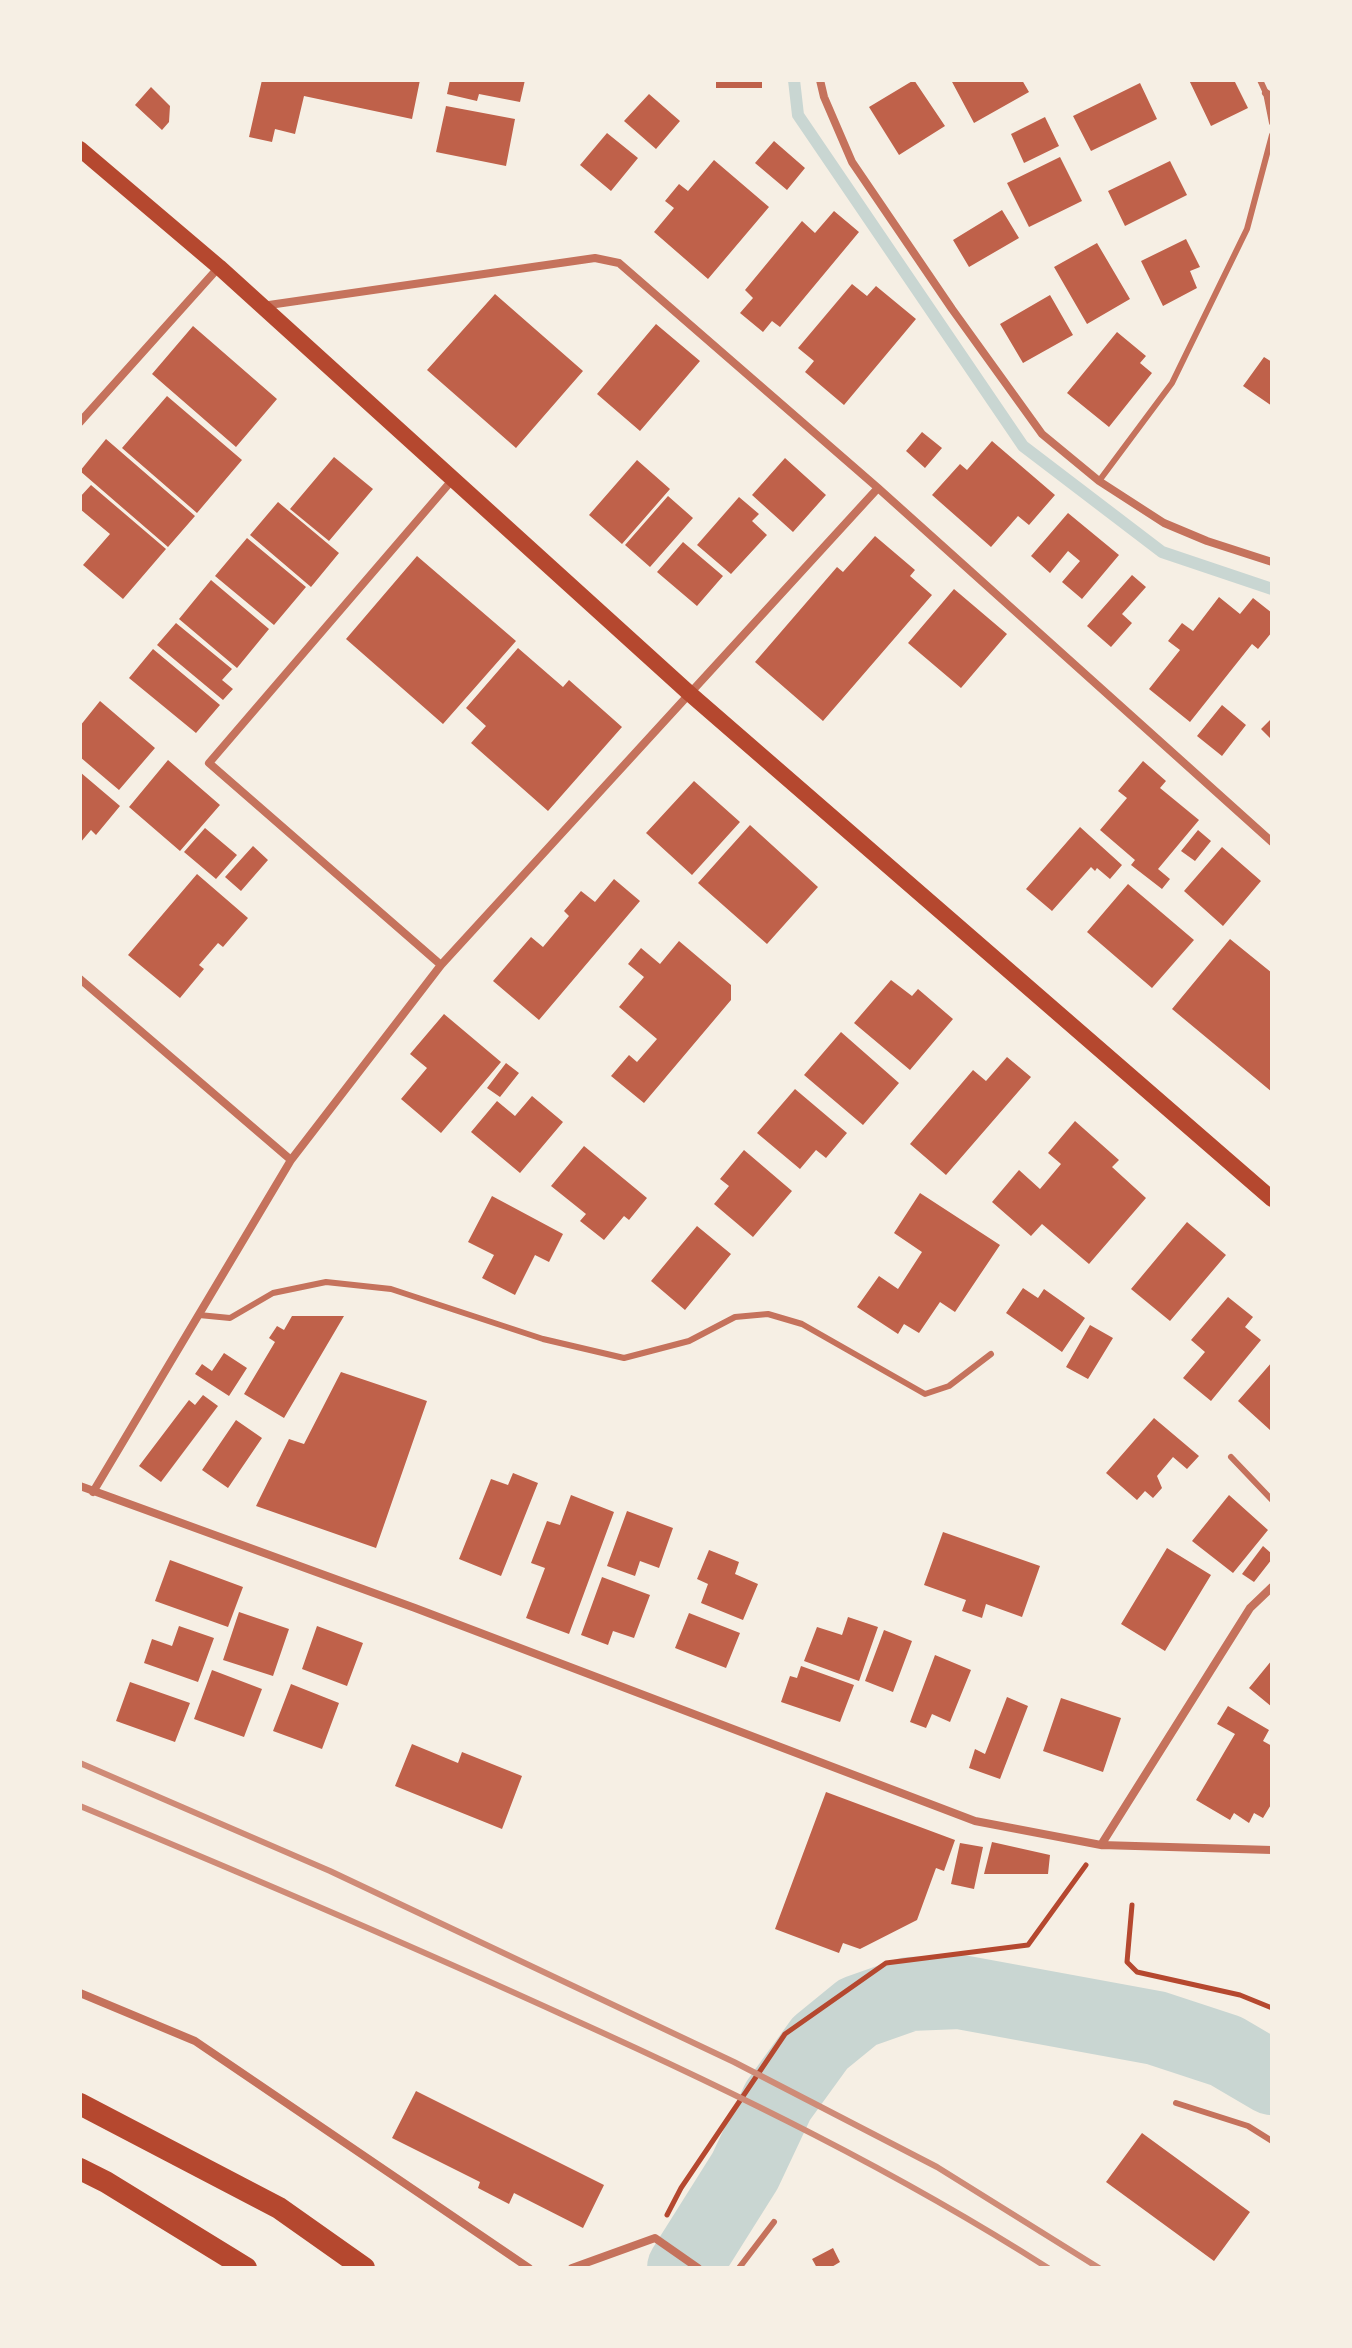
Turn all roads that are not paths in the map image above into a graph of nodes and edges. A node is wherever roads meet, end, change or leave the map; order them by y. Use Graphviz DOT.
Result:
graph roads {
  1 [pos="820,80"];
  2 [pos="1260,80"];
  3 [pos="1269,95"];
  4 [pos="1272,123"];
  5 [pos="1272,135"];
  6 [pos="80,149"];
  7 [pos="219,267"];
  8 [pos="262,306"];
  9 [pos="80,422"];
  10 [pos="453,479"];
  11 [pos="1099,481"];
  12 [pos="878,488"];
  13 [pos="1272,562"];
  14 [pos="689,693"];
  15 [pos="1272,842"];
  16 [pos="441,965"];
  17 [pos="80,979"];
  18 [pos="291,1160"];
  19 [pos="1272,1199"];
  20 [pos="199,1315"];
  21 [pos="991,1354"];
  22 [pos="1231,1457"];
  23 [pos="80,1486"];
  24 [pos="93,1492"];
  25 [pos="1272,1500"];
  26 [pos="1272,1587"];
  27 [pos="1101,1845"];
  28 [pos="1272,1850"];
  29 [pos="80,1993"];
  30 [pos="1176,2103"];
  31 [pos="80,2104"];
  32 [pos="1272,2141"];
  33 [pos="80,2169"];
  34 [pos="774,2222"];
  35 [pos="246,2268"];
  36 [pos="364,2268"];
  37 [pos="529,2268"];
  38 [pos="572,2268"];
  39 [pos="698,2268"];
  40 [pos="739,2268"];
  1 -- 11 [label="street"];
  2 -- 3 [label="lane"];
  3 -- 4 [label="lane"];
  5 -- 11 [label="lane"];
  6 -- 7 [label="main road"];
  7 -- 8 [label="main road"];
  7 -- 9 [label="street"];
  8 -- 10 [label="main road"];
  8 -- 12 [label="street"];
  10 -- 14 [label="main road"];
  10 -- 16 [label="street"];
  11 -- 13 [label="street"];
  12 -- 14 [label="street"];
  12 -- 15 [label="street"];
  14 -- 16 [label="street"];
  14 -- 19 [label="main road"];
  16 -- 18 [label="street"];
  17 -- 18 [label="street"];
  18 -- 20 [label="street"];
  20 -- 21 [label="lane"];
  20 -- 24 [label="street"];
  22 -- 25 [label="lane"];
  23 -- 24 [label="street"];
  24 -- 27 [label="street"];
  26 -- 27 [label="street"];
  27 -- 28 [label="street"];
  29 -- 37 [label="street"];
  30 -- 32 [label="lane"];
  31 -- 36 [label="highway"];
  33 -- 35 [label="highway"];
  34 -- 40 [label="lane"];
  38 -- 39 [label="street"];
}
